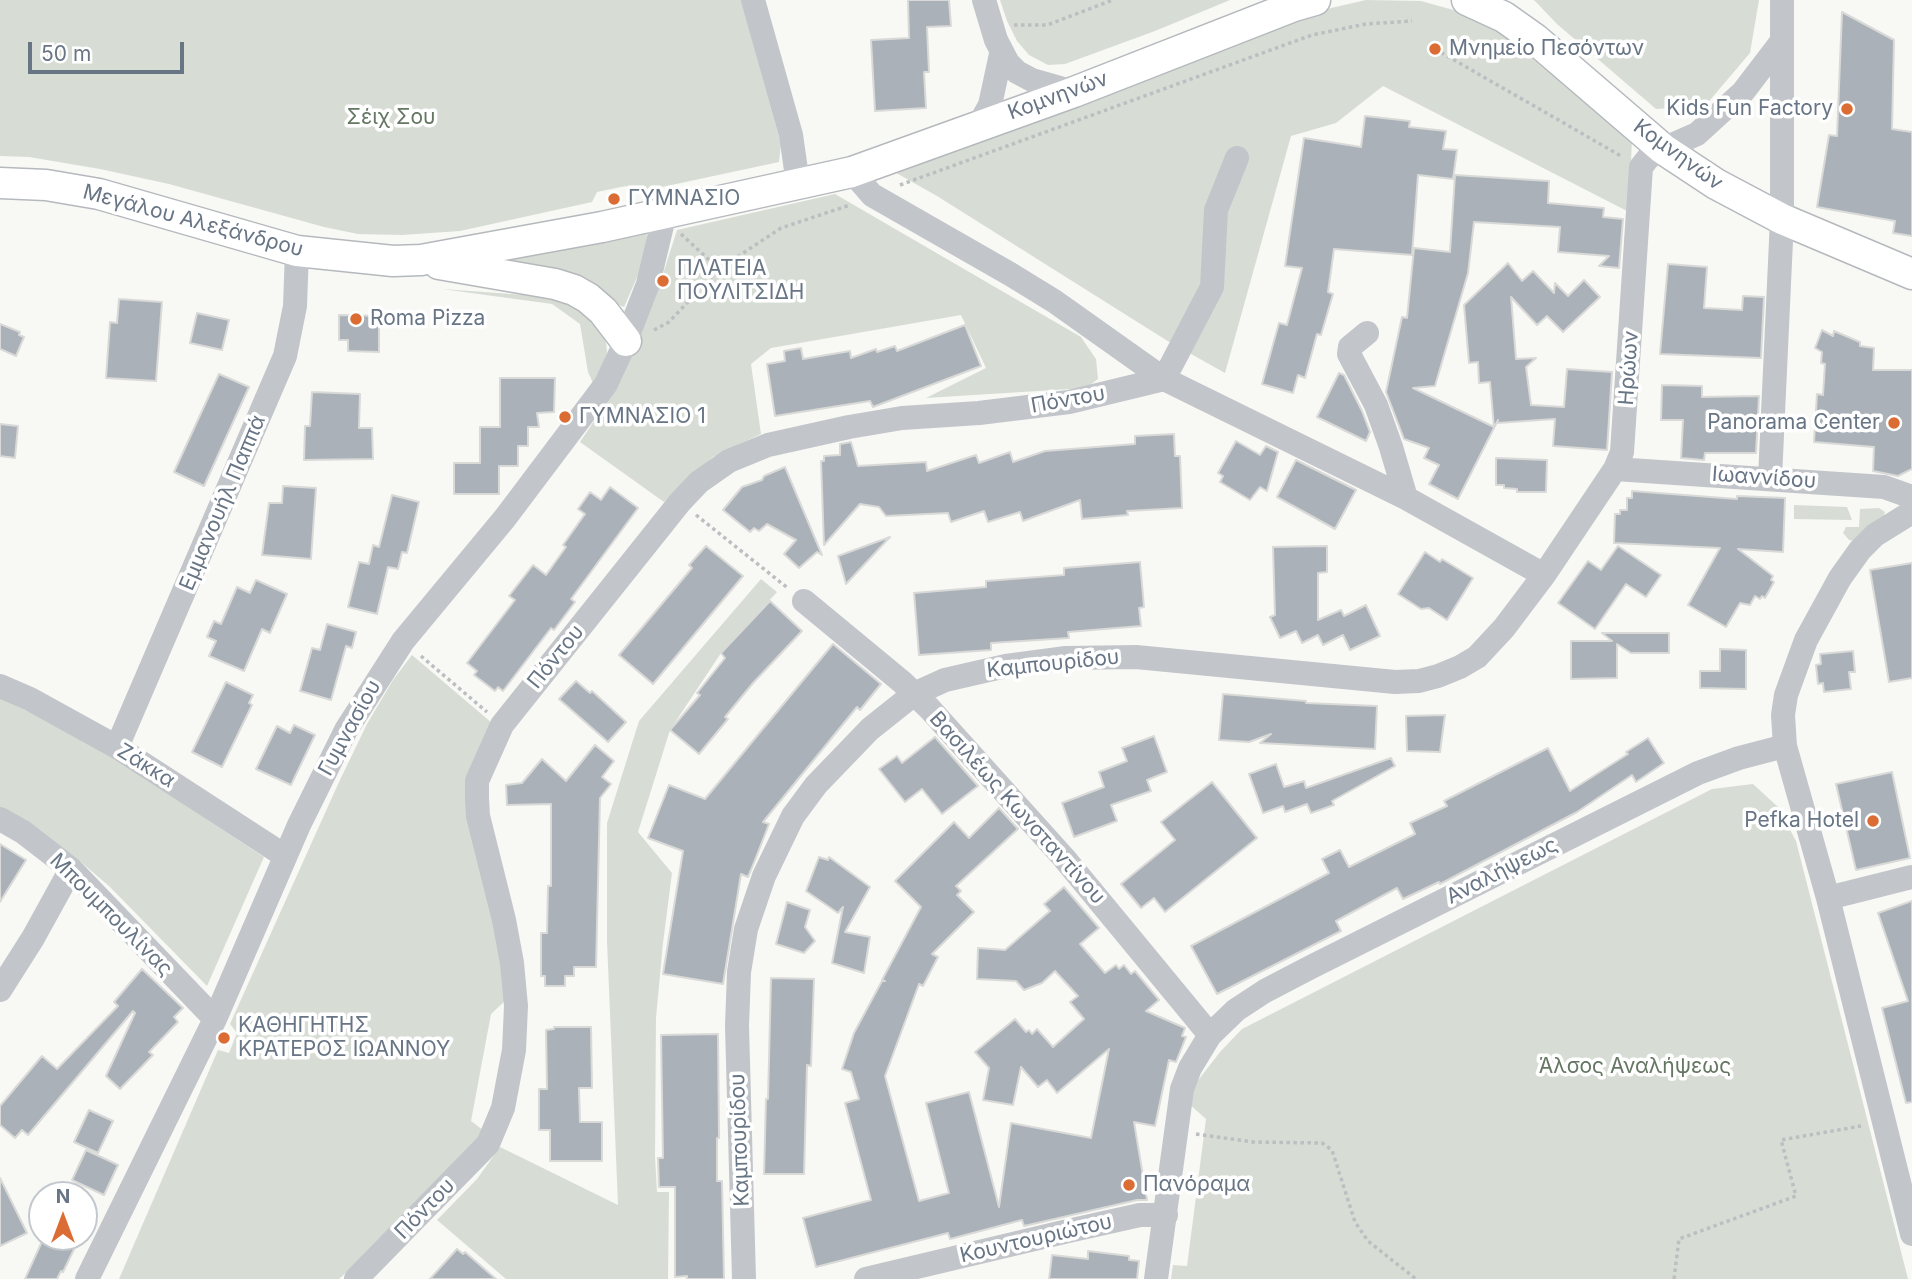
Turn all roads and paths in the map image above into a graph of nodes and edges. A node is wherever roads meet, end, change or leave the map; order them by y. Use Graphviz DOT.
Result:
graph roads {
  1 [pos="753,0"];
  2 [pos="984,0"];
  3 [pos="1113,0"];
  4 [pos="1315,0"];
  5 [pos="1467,0"];
  6 [pos="1782,0"];
  7 [pos="1412,21"];
  8 [pos="991,25"];
  9 [pos="1782,41"];
  10 [pos="1436,50"];
  11 [pos="1001,54"];
  12 [pos="1074,92"];
  13 [pos="979,125"];
  14 [pos="1237,158"];
  15 [pos="1652,158"];
  16 [pos="852,173"];
  17 [pos="0,183"];
  18 [pos="798,184"];
  19 [pos="872,195"];
  20 [pos="1783,219"];
  21 [pos="671,221"];
  22 [pos="297,251"];
  23 [pos="421,260"];
  24 [pos="719,269"];
  25 [pos="1912,274"];
  26 [pos="1367,333"];
  27 [pos="626,342"];
  28 [pos="1164,379"];
  29 [pos="1615,468"];
  30 [pos="1770,478"];
  31 [pos="1912,497"];
  32 [pos="1406,498"];
  33 [pos="680,502"];
  34 [pos="1912,512"];
  35 [pos="1544,575"];
  36 [pos="804,601"];
  37 [pos="404,641"];
  38 [pos="0,686"];
  39 [pos="914,694"];
  40 [pos="502,725"];
  41 [pos="1785,746"];
  42 [pos="117,747"];
  43 [pos="0,819"];
  44 [pos="285,856"];
  45 [pos="71,869"];
  46 [pos="1912,877"];
  47 [pos="1828,898"];
  48 [pos="0,990"];
  49 [pos="215,1019"];
  50 [pos="1210,1035"];
  51 [pos="1884,1122"];
  52 [pos="1176,1131"];
  53 [pos="1166,1214"];
  54 [pos="1912,1234"];
  55 [pos="87,1279"];
  56 [pos="356,1279"];
  57 [pos="744,1279"];
  58 [pos="866,1279"];
  59 [pos="1157,1279"];
  60 [pos="1416,1279"];
  61 [pos="1674,1279"];
  1 -- 18 [label="street"];
  2 -- 8 [label="street"];
  3 -- 8 [label="path"];
  4 -- 12 [label="main road, Κομνηνών"];
  5 -- 15 [label="main road, Κομνηνών"];
  6 -- 9 [label="street"];
  7 -- 19 [label="path"];
  8 -- 11 [label="street"];
  9 -- 15 [label="street"];
  9 -- 20 [label="street"];
  10 -- 15 [label="path"];
  11 -- 12 [label="street"];
  11 -- 13 [label="street"];
  12 -- 13 [label="main road, Κομνηνών"];
  13 -- 16 [label="main road, Κομνηνών"];
  14 -- 28 [label="street"];
  15 -- 20 [label="main road, Κομνηνών"];
  15 -- 29 [label="street, Ηρώων"];
  16 -- 18 [label="main road, Κομνηνών"];
  16 -- 19 [label="street"];
  17 -- 22 [label="main road, Μεγάλου Αλεξάνδρου"];
  18 -- 21 [label="main road, Μεγάλου Αλεξάνδρου"];
  19 -- 24 [label="path"];
  19 -- 28 [label="street"];
  20 -- 25 [label="main road, Κομνηνών"];
  20 -- 30 [label="street"];
  21 -- 23 [label="main road, Μεγάλου Αλεξάνδρου"];
  21 -- 24 [label="path"];
  21 -- 27 [label="street, Γυμνασίου"];
  22 -- 23 [label="main road, Μεγάλου Αλεξάνδρου"];
  22 -- 42 [label="street, Εμμανουήλ Παππά"];
  23 -- 27 [label="main road"];
  24 -- 27 [label="path"];
  26 -- 32 [label="street"];
  27 -- 37 [label="street, Γυμνασίου"];
  28 -- 32 [label="street"];
  28 -- 33 [label="street, Πόντου"];
  29 -- 30 [label="street, Ιωαννίδου"];
  29 -- 35 [label="street, Ηρώων"];
  30 -- 31 [label="street, Ιωαννίδου"];
  32 -- 35 [label="street"];
  33 -- 36 [label="path"];
  33 -- 40 [label="street, Πόντου"];
  34 -- 41 [label="street"];
  35 -- 39 [label="street, Καμπουρίδου"];
  36 -- 39 [label="street, Βασιλέως Κωνσταντίνου"];
  37 -- 40 [label="path"];
  37 -- 44 [label="street, Γυμνασίου"];
  38 -- 42 [label="street, Ζάκκα"];
  39 -- 50 [label="street, Βασιλέως Κωνσταντίνου"];
  39 -- 57 [label="street, Καμπουρίδου"];
  40 -- 56 [label="street, Πόντου"];
  41 -- 47 [label="street"];
  41 -- 50 [label="street, Αναλήψεως"];
  42 -- 44 [label="street, Ζάκκα"];
  43 -- 45 [label="street, Μπουμπουλίνας"];
  44 -- 49 [label="street, Γυμνασίου"];
  45 -- 48 [label="street"];
  45 -- 49 [label="street, Μπουμπουλίνας"];
  46 -- 47 [label="street"];
  47 -- 51 [label="street"];
  49 -- 55 [label="street, Γυμνασίου"];
  50 -- 52 [label="street, Αναλήψεως"];
  51 -- 54 [label="street"];
  51 -- 61 [label="path"];
  52 -- 53 [label="street, Αναλήψεως"];
  52 -- 60 [label="path"];
  53 -- 58 [label="street, Κουντουριώτου"];
  53 -- 59 [label="street, Αναλήψεως"];
}
